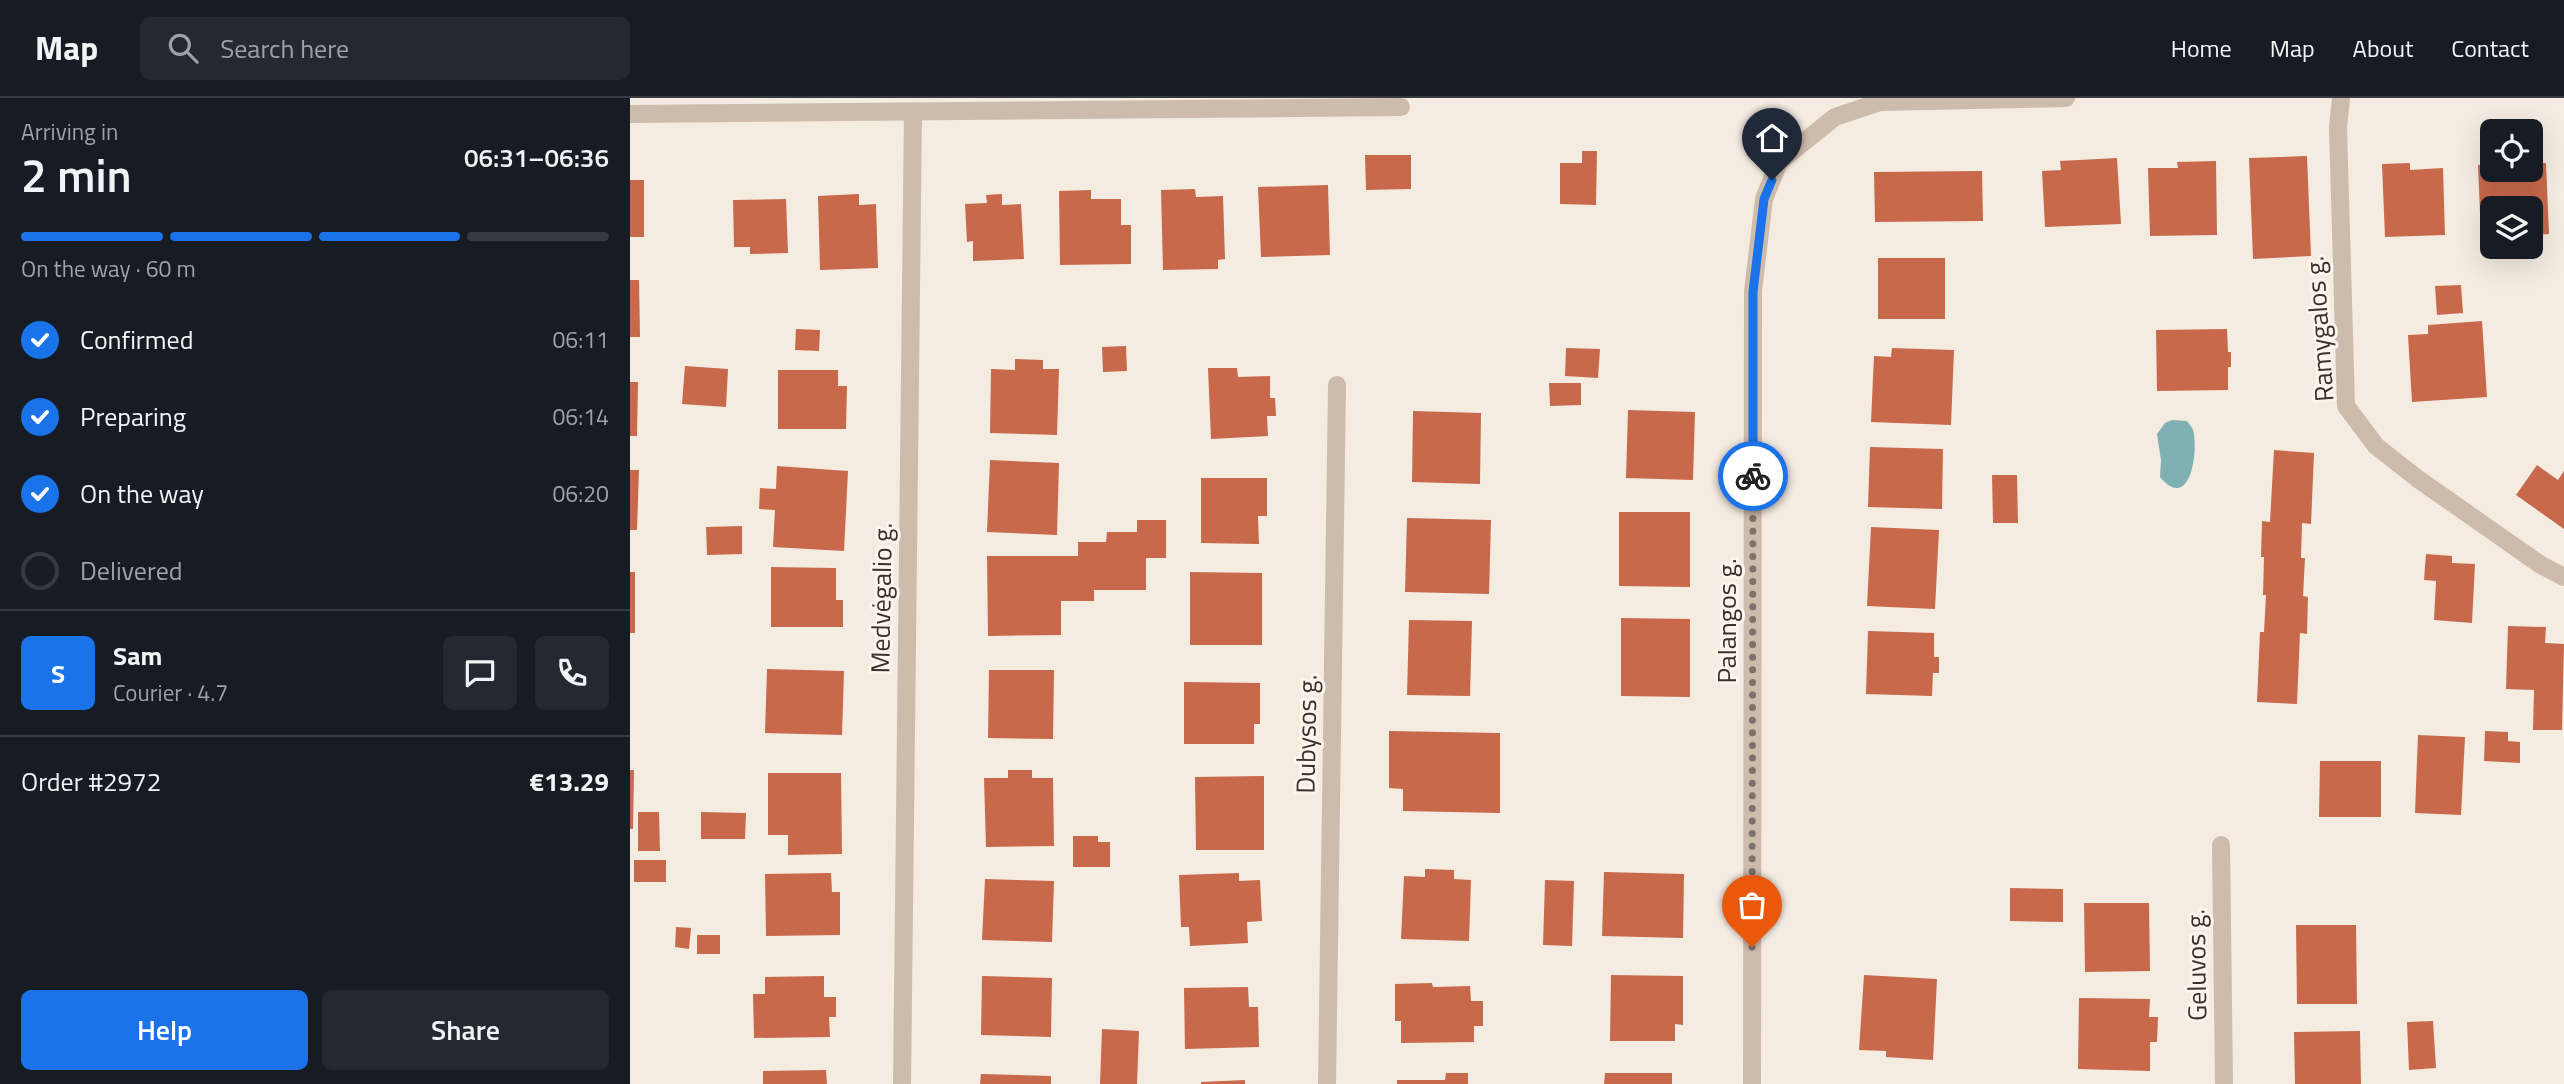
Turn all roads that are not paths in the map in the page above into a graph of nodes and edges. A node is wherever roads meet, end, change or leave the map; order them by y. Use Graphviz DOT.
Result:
graph roads {
  1 [pos="2066,98"];
  2 [pos="2342,98"];
  3 [pos="1401,107"];
  4 [pos="913,112"];
  5 [pos="630,114"];
  6 [pos="1337,385"];
  7 [pos="2564,577"];
  8 [pos="2221,845"];
  9 [pos="902,1084"];
  10 [pos="1327,1084"];
  11 [pos="1752,1084"];
  12 [pos="2224,1084"];
  1 -- 11 [label="street, Palangos g."];
  2 -- 7 [label="street, Ramygalos g."];
  3 -- 4 [label="street"];
  4 -- 5 [label="street"];
  4 -- 9 [label="street, Medvėgalio g."];
  6 -- 10 [label="street, Dubysos g."];
  8 -- 12 [label="street, Geluvos g."];
}
